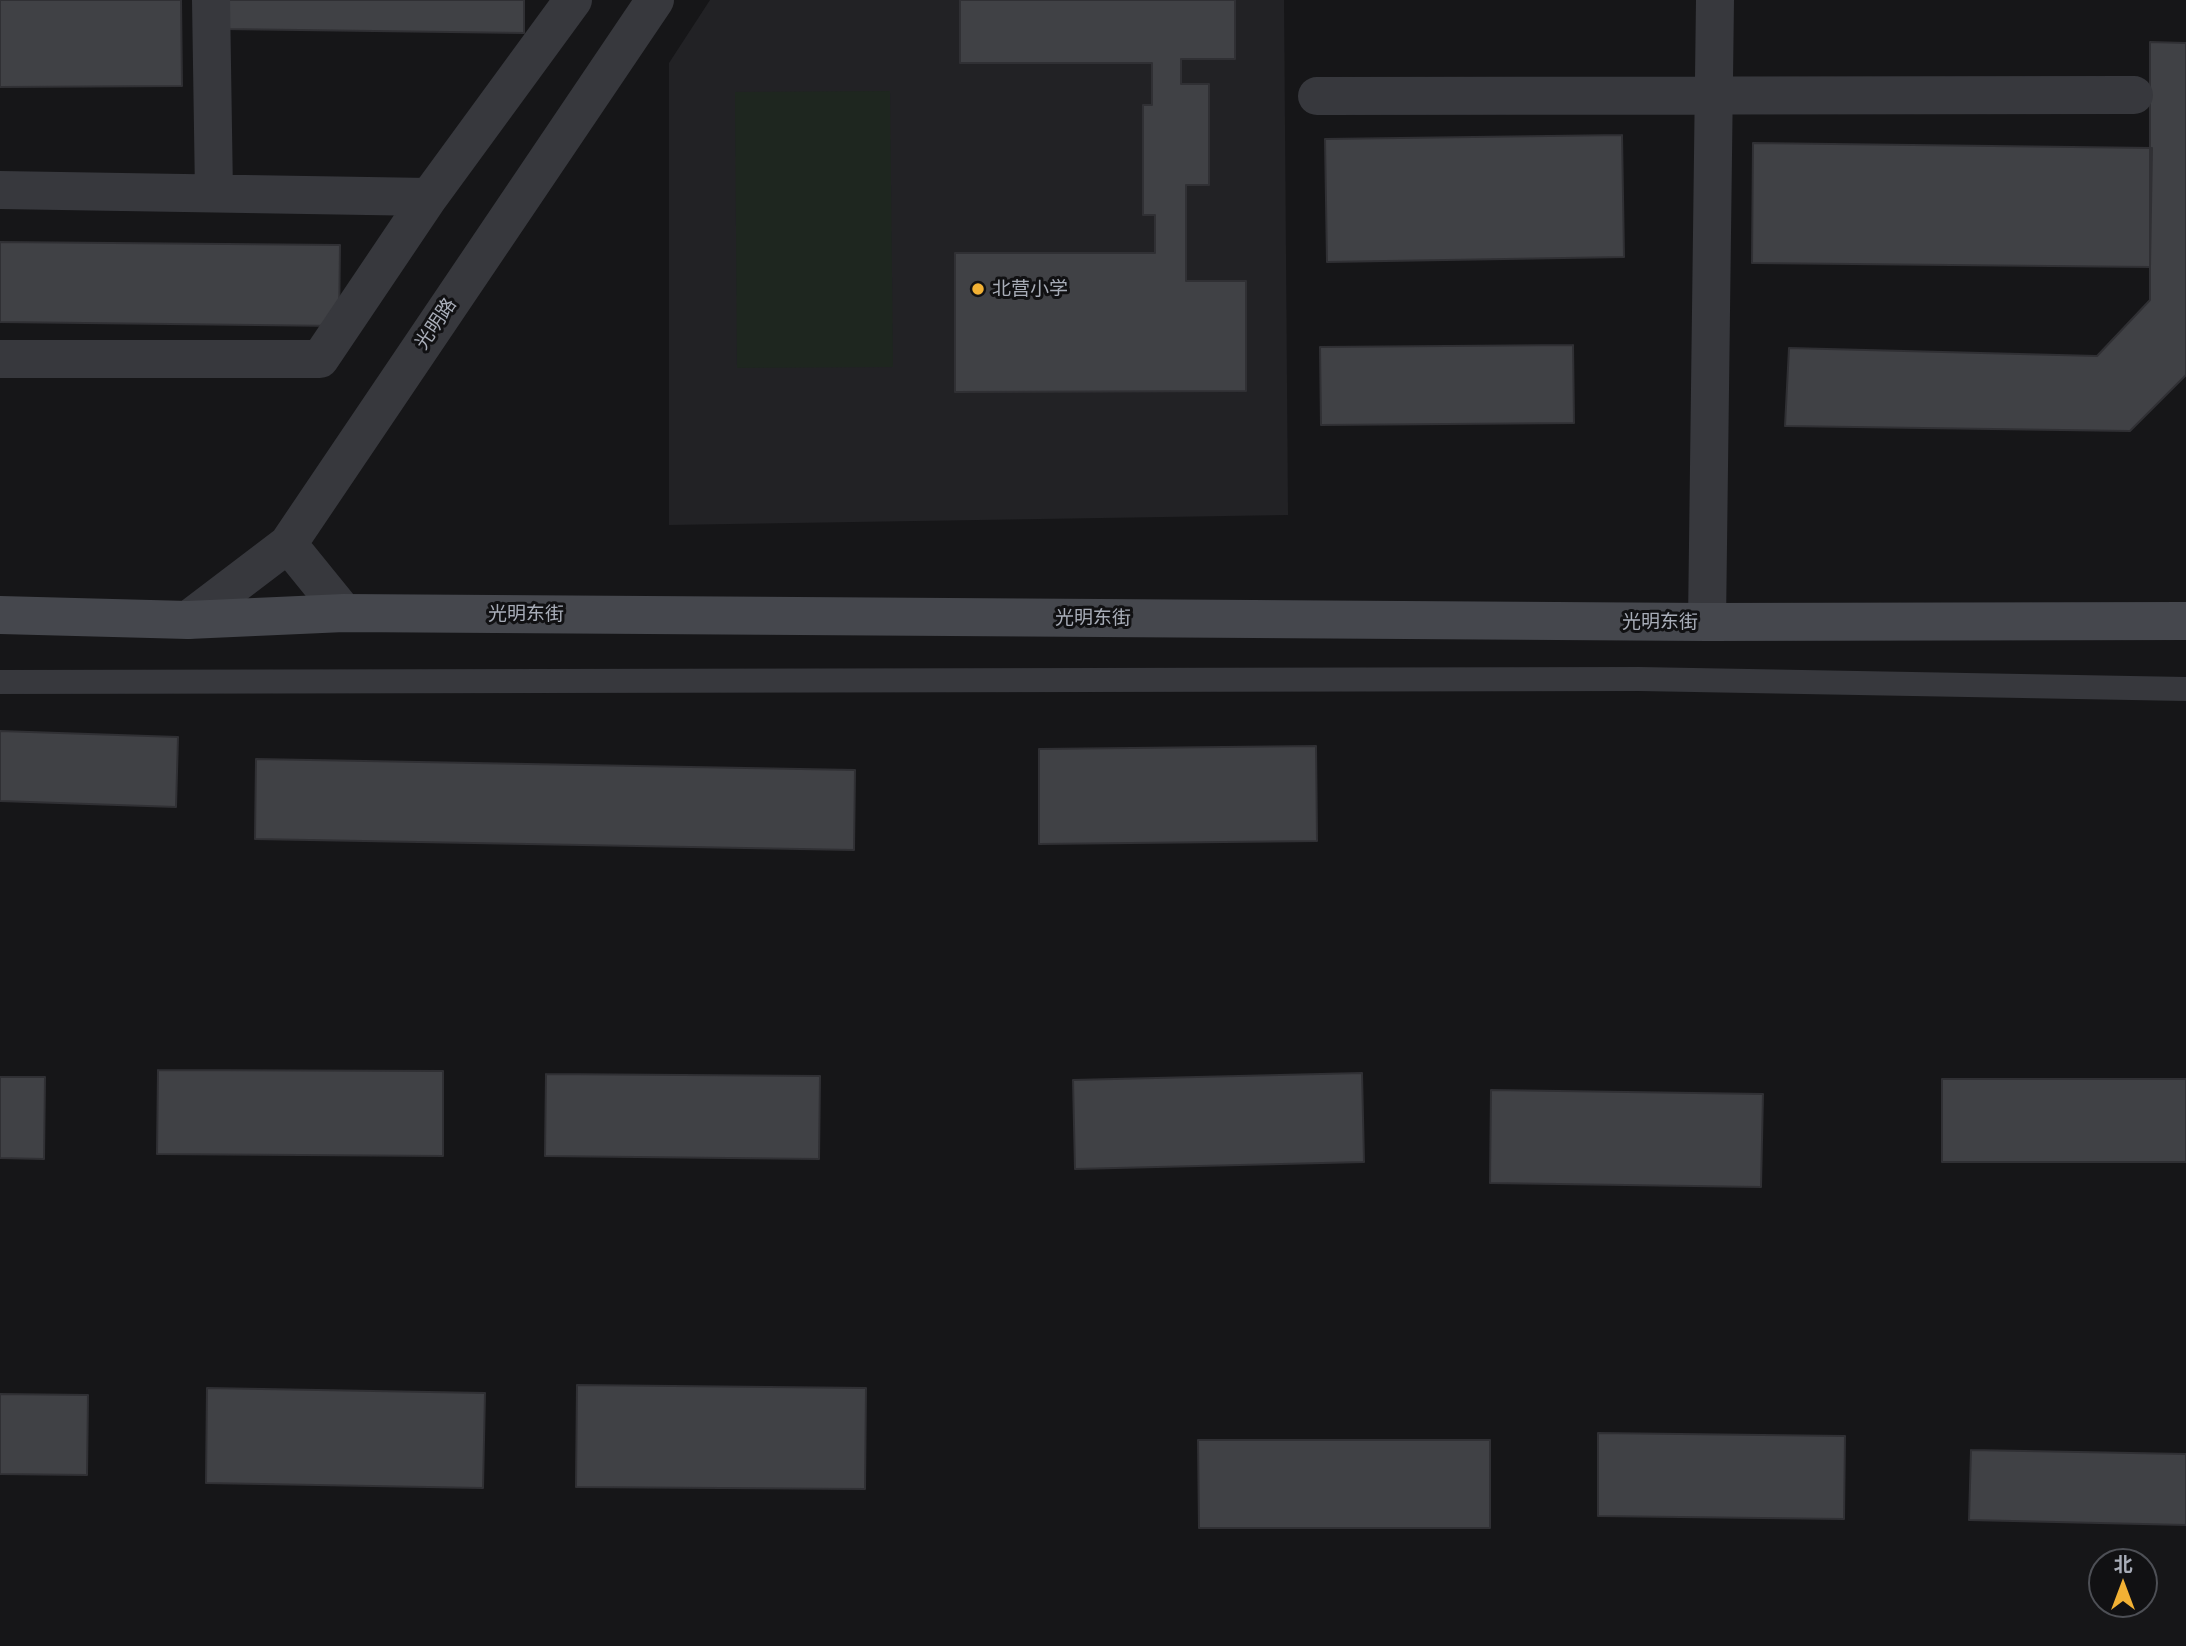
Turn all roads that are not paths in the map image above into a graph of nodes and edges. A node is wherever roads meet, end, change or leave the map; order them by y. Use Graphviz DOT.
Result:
graph roads {
  1 [pos="211,0"];
  2 [pos="573,0"];
  3 [pos="655,0"];
  4 [pos="1715,0"];
  5 [pos="2134,95"];
  6 [pos="1317,96"];
  7 [pos="1714,96"];
  8 [pos="0,190"];
  9 [pos="214,193"];
  10 [pos="429,197"];
  11 [pos="0,359"];
  12 [pos="288,544"];
  13 [pos="344,613"];
  14 [pos="0,615"];
  15 [pos="188,620"];
  16 [pos="2186,621"];
  17 [pos="1707,622"];
  18 [pos="0,682"];
  19 [pos="2186,689"];
  1 -- 9 [label="street"];
  2 -- 10 [label="street"];
  3 -- 12 [label="street, 光明路"];
  4 -- 7 [label="street"];
  5 -- 7 [label="street"];
  6 -- 7 [label="street"];
  7 -- 17 [label="street"];
  8 -- 9 [label="street"];
  9 -- 10 [label="street"];
  10 -- 11 [label="street"];
  12 -- 13 [label="street"];
  12 -- 15 [label="street, 光明路"];
  13 -- 15 [label="main road, 光明东街"];
  13 -- 17 [label="main road, 光明东街"];
  14 -- 15 [label="main road, 光明东街"];
  16 -- 17 [label="main road, 光明东街"];
  18 -- 19 [label="lane"];
}
